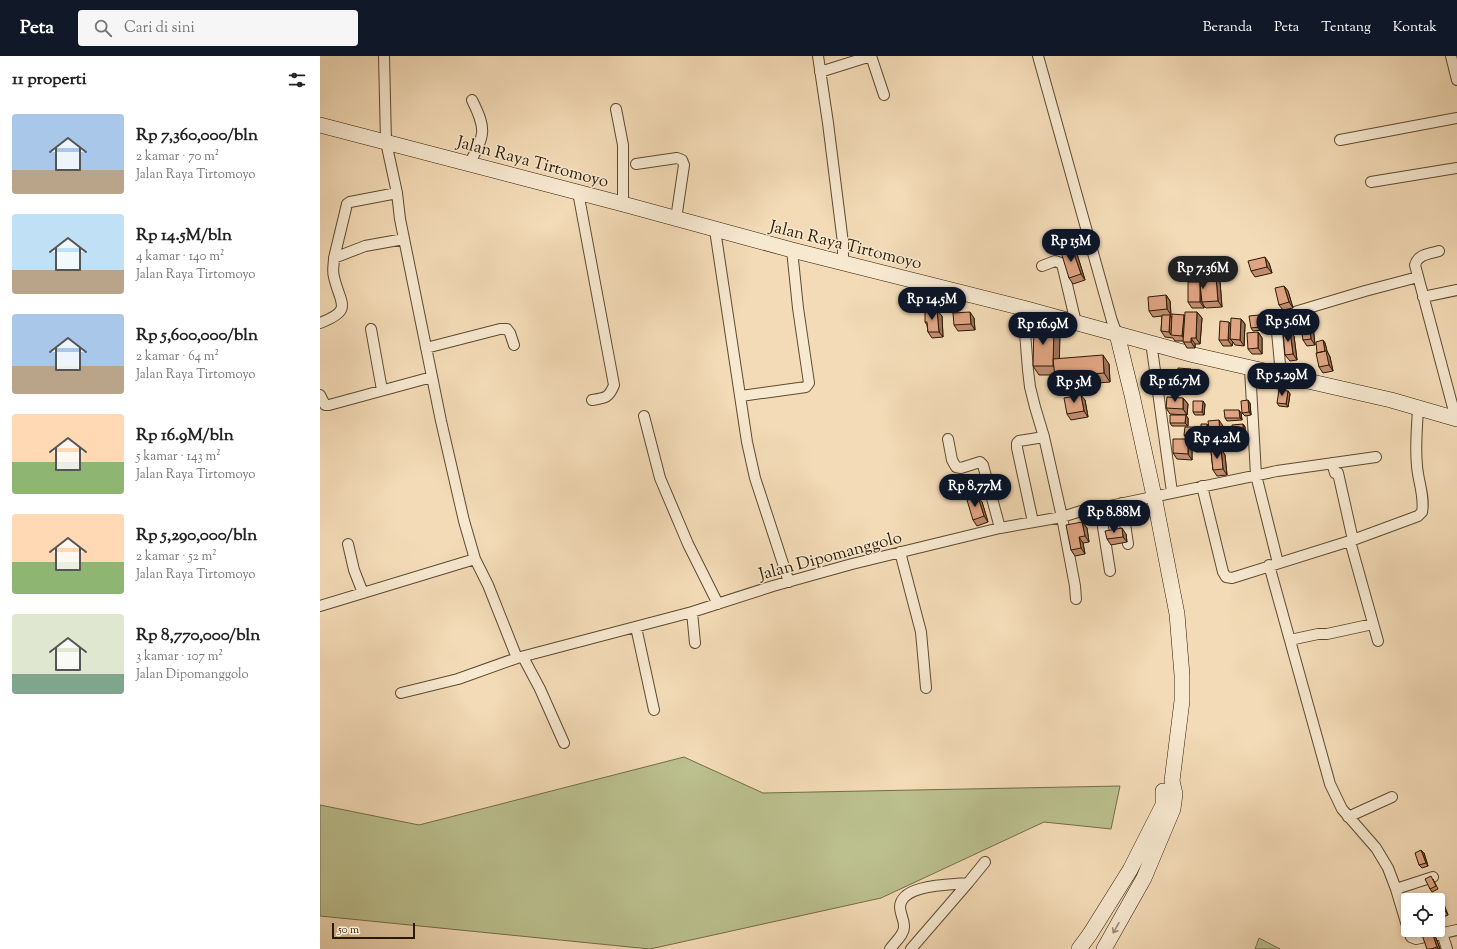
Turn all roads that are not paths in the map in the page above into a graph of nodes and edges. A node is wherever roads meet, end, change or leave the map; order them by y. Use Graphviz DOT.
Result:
graph roads {
  1 [pos="384,56"];
  2 [pos="818,56"];
  3 [pos="871,56"];
  4 [pos="1038,56"];
  5 [pos="1451,56"];
  6 [pos="820,72"];
  7 [pos="1457,80"];
  8 [pos="884,95"];
  9 [pos="472,100"];
  10 [pos="616,109"];
  11 [pos="1457,118"];
  12 [pos="320,125"];
  13 [pos="1340,140"];
  14 [pos="386,142"];
  15 [pos="469,164"];
  16 [pos="636,164"];
  17 [pos="1457,168"];
  18 [pos="1371,182"];
  19 [pos="578,192"];
  20 [pos="397,193"];
  21 [pos="624,204"];
  22 [pos="676,219"];
  23 [pos="715,230"];
  24 [pos="404,239"];
  25 [pos="792,250"];
  26 [pos="1439,251"];
  27 [pos="334,258"];
  28 [pos="843,262"];
  29 [pos="1042,266"];
  30 [pos="1418,278"];
  31 [pos="1457,290"];
  32 [pos="1424,297"];
  33 [pos="1023,308"];
  34 [pos="320,323"];
  35 [pos="1076,323"];
  36 [pos="370,329"];
  37 [pos="1117,334"];
  38 [pos="1151,342"];
  39 [pos="514,344"];
  40 [pos="426,348"];
  41 [pos="1250,369"];
  42 [pos="1281,375"];
  43 [pos="432,377"];
  44 [pos="382,390"];
  45 [pos="320,395"];
  46 [pos="741,396"];
  47 [pos="592,400"];
  48 [pos="1418,409"];
  49 [pos="644,416"];
  50 [pos="1456,419"];
  51 [pos="1044,436"];
  52 [pos="948,439"];
  53 [pos="1376,457"];
  54 [pos="1332,463"];
  55 [pos="1256,475"];
  56 [pos="1202,486"];
  57 [pos="1172,492"];
  58 [pos="1154,496"];
  59 [pos="1122,503"];
  60 [pos="1100,508"];
  61 [pos="1062,516"];
  62 [pos="1033,522"];
  63 [pos="1000,528"];
  64 [pos="1352,540"];
  65 [pos="348,544"];
  66 [pos="1128,544"];
  67 [pos="900,552"];
  68 [pos="475,560"];
  69 [pos="1274,564"];
  70 [pos="1110,571"];
  71 [pos="789,582"];
  72 [pos="363,593"];
  73 [pos="1076,599"];
  74 [pos="718,604"];
  75 [pos="320,606"];
  76 [pos="692,612"];
  77 [pos="1373,624"];
  78 [pos="636,627"];
  79 [pos="1290,640"];
  80 [pos="1378,641"];
  81 [pos="695,642"];
  82 [pos="520,657"];
  83 [pos="926,688"];
  84 [pos="400,693"];
  85 [pos="654,710"];
  86 [pos="564,743"];
  87 [pos="1172,779"];
  88 [pos="1392,797"];
  89 [pos="1348,817"];
  90 [pos="985,862"];
  91 [pos="1433,877"];
  92 [pos="968,883"];
  93 [pos="1396,889"];
  94 [pos="1401,906"];
  95 [pos="1457,930"];
  96 [pos="1445,932"];
  97 [pos="1090,934"];
  98 [pos="1411,937"];
  99 [pos="1425,937"];
  100 [pos="1443,937"];
  101 [pos="1105,947"];
  102 [pos="890,949"];
  103 [pos="910,949"];
  104 [pos="1079,949"];
  105 [pos="1447,949"];
  1 -- 14 [label="street"];
  2 -- 6 [label="street"];
  3 -- 6 [label="street"];
  3 -- 8 [label="street"];
  4 -- 37 [label="street"];
  5 -- 7 [label="street"];
  6 -- 28 [label="street"];
  9 -- 15 [label="street"];
  10 -- 21 [label="street"];
  11 -- 13 [label="street"];
  12 -- 14 [label="street, Jalan Raya Tirtomoyo"];
  14 -- 15 [label="street, Jalan Raya Tirtomoyo"];
  14 -- 20 [label="street"];
  15 -- 19 [label="street, Jalan Raya Tirtomoyo"];
  16 -- 22 [label="street"];
  17 -- 18 [label="street"];
  19 -- 21 [label="street, Jalan Raya Tirtomoyo"];
  19 -- 47 [label="street"];
  20 -- 24 [label="street"];
  20 -- 27 [label="street"];
  21 -- 22 [label="street, Jalan Raya Tirtomoyo"];
  22 -- 23 [label="street, Jalan Raya Tirtomoyo"];
  23 -- 25 [label="street, Jalan Raya Tirtomoyo"];
  23 -- 46 [label="street"];
  24 -- 27 [label="street"];
  24 -- 40 [label="street"];
  25 -- 28 [label="street, Jalan Raya Tirtomoyo"];
  25 -- 46 [label="street"];
  26 -- 30 [label="street"];
  27 -- 34 [label="street"];
  28 -- 33 [label="street, Jalan Raya Tirtomoyo"];
  29 -- 35 [label="street"];
  30 -- 32 [label="street"];
  30 -- 42 [label="street"];
  31 -- 32 [label="street"];
  32 -- 50 [label="street"];
  33 -- 35 [label="street, Jalan Raya Tirtomoyo"];
  33 -- 51 [label="street"];
  35 -- 37 [label="street, Jalan Raya Tirtomoyo"];
  36 -- 44 [label="street"];
  37 -- 38 [label="street, Jalan Raya Tirtomoyo"];
  37 -- 58 [label="street"];
  38 -- 41 [label="street, Jalan Raya Tirtomoyo"];
  38 -- 57 [label="street"];
  39 -- 40 [label="street"];
  40 -- 43 [label="street"];
  41 -- 42 [label="street, Jalan Raya Tirtomoyo"];
  41 -- 55 [label="street"];
  42 -- 48 [label="street, Jalan Raya Tirtomoyo"];
  43 -- 44 [label="street"];
  43 -- 68 [label="street"];
  44 -- 45 [label="street"];
  46 -- 71 [label="street"];
  48 -- 50 [label="street, Jalan Raya Tirtomoyo"];
  48 -- 64 [label="street"];
  49 -- 74 [label="street"];
  51 -- 61 [label="street"];
  51 -- 62 [label="street"];
  52 -- 63 [label="street"];
  53 -- 54 [label="street, Jalan Dipomanggolo"];
  54 -- 55 [label="street, Jalan Dipomanggolo"];
  54 -- 64 [label="street"];
  55 -- 56 [label="street, Jalan Dipomanggolo"];
  55 -- 69 [label="street"];
  56 -- 57 [label="street, Jalan Dipomanggolo"];
  56 -- 69 [label="street"];
  57 -- 58 [label="street, Jalan Dipomanggolo"];
  58 -- 59 [label="street, Jalan Dipomanggolo"];
  58 -- 87 [label="street"];
  59 -- 60 [label="street, Jalan Dipomanggolo"];
  59 -- 66 [label="street"];
  60 -- 61 [label="street, Jalan Dipomanggolo"];
  60 -- 70 [label="street"];
  61 -- 62 [label="street, Jalan Dipomanggolo"];
  61 -- 73 [label="street"];
  62 -- 63 [label="street, Jalan Dipomanggolo"];
  63 -- 67 [label="street, Jalan Dipomanggolo"];
  64 -- 69 [label="street"];
  64 -- 77 [label="street"];
  65 -- 72 [label="street"];
  67 -- 71 [label="street, Jalan Dipomanggolo"];
  67 -- 83 [label="street"];
  68 -- 72 [label="street"];
  68 -- 82 [label="street"];
  69 -- 79 [label="street"];
  71 -- 74 [label="street, Jalan Dipomanggolo"];
  72 -- 75 [label="street"];
  74 -- 76 [label="street, Jalan Dipomanggolo"];
  76 -- 78 [label="street, Jalan Dipomanggolo"];
  76 -- 81 [label="street"];
  77 -- 79 [label="street"];
  77 -- 80 [label="street"];
  78 -- 82 [label="street, Jalan Dipomanggolo"];
  78 -- 85 [label="street"];
  79 -- 89 [label="street"];
  82 -- 84 [label="street, Jalan Dipomanggolo"];
  82 -- 86 [label="street"];
  87 -- 97 [label="street"];
  87 -- 101 [label="street, one-way"];
  88 -- 89 [label="street"];
  89 -- 93 [label="street"];
  90 -- 92 [label="street"];
  91 -- 93 [label="street"];
  92 -- 102 [label="street"];
  92 -- 103 [label="street"];
  93 -- 94 [label="street"];
  95 -- 96 [label="street"];
  97 -- 101 [label="street"];
  97 -- 104 [label="street"];
  98 -- 99 [label="street"];
  100 -- 105 [label="street"];
}
